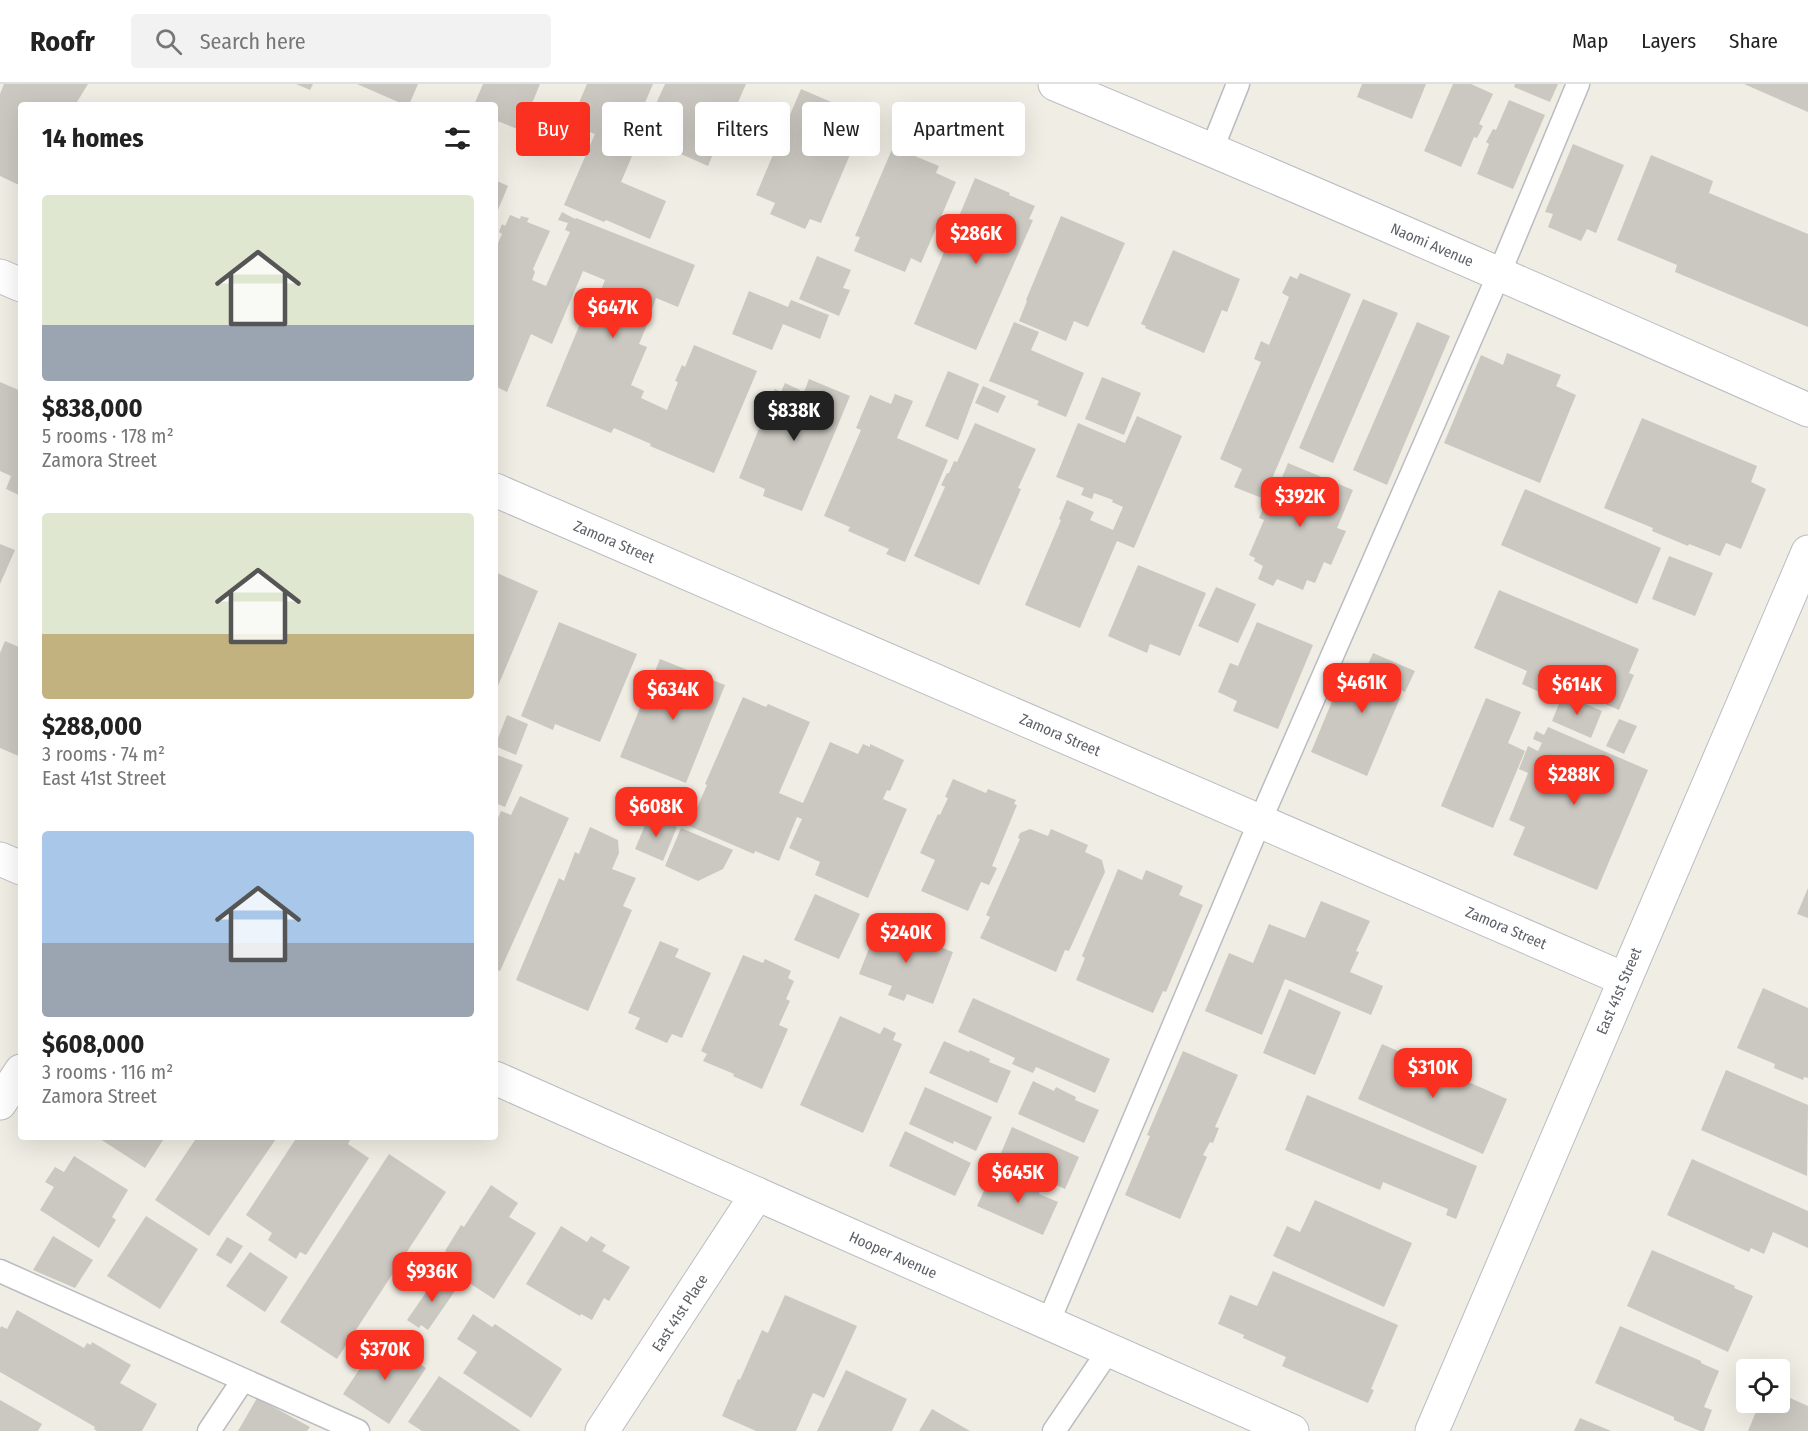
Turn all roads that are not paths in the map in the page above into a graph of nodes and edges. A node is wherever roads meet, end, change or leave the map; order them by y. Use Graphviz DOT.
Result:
graph roads {
  1 [pos="1055,84"];
  2 [pos="1238,84"];
  3 [pos="1578,84"];
  4 [pos="1212,150"];
  5 [pos="1499,274"];
  6 [pos="0,276"];
  7 [pos="18,284"];
  8 [pos="1808,410"];
  9 [pos="498,491"];
  10 [pos="1808,552"];
  11 [pos="1260,821"];
  12 [pos="0,859"];
  13 [pos="18,867"];
  14 [pos="1624,979"];
  15 [pos="18,1076"];
  16 [pos="498,1079"];
  17 [pos="0,1103"];
  18 [pos="758,1194"];
  19 [pos="0,1271"];
  20 [pos="1048,1323"];
  21 [pos="1109,1350"];
  22 [pos="243,1380"];
  23 [pos="209,1431"];
  24 [pos="358,1431"];
  25 [pos="602,1431"];
  26 [pos="1054,1431"];
  27 [pos="1292,1431"];
  28 [pos="1432,1431"];
  1 -- 4 [label="street, Naomi Avenue"];
  2 -- 4 [label="lane"];
  3 -- 5 [label="lane"];
  4 -- 5 [label="street, Naomi Avenue"];
  5 -- 8 [label="street, Naomi Avenue"];
  5 -- 11 [label="lane"];
  6 -- 7 [label="street"];
  9 -- 11 [label="street, Zamora Street"];
  10 -- 14 [label="street, East 41st Street"];
  11 -- 14 [label="street, Zamora Street"];
  11 -- 20 [label="lane"];
  12 -- 13 [label="street"];
  14 -- 28 [label="street, East 41st Street"];
  15 -- 17 [label="street"];
  16 -- 18 [label="street, Hooper Avenue"];
  18 -- 20 [label="street, Hooper Avenue"];
  18 -- 25 [label="street, East 41st Place"];
  19 -- 22 [label="lane"];
  20 -- 21 [label="street, Hooper Avenue"];
  21 -- 26 [label="lane"];
  21 -- 27 [label="street, Hooper Avenue"];
  22 -- 23 [label="lane"];
  22 -- 24 [label="lane"];
}
